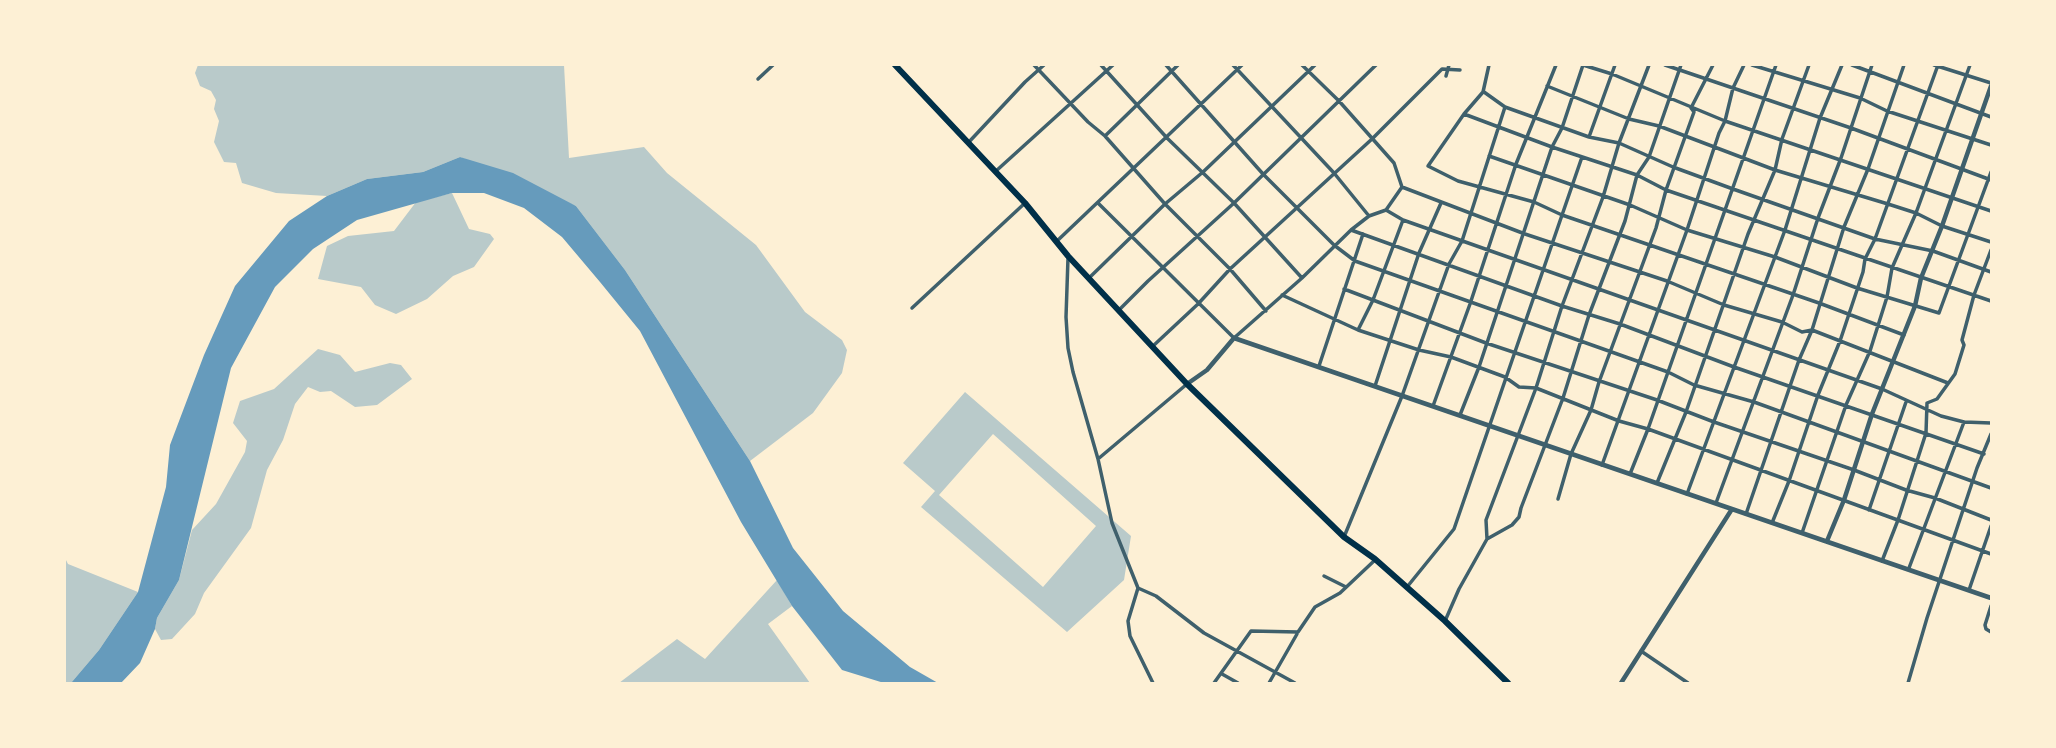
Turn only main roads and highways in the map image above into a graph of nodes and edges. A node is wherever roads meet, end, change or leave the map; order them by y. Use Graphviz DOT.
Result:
graph roads {
  1 [pos="895,65"];
  2 [pos="1507,683"];
  1 -- 2 [label="main road"];
}
